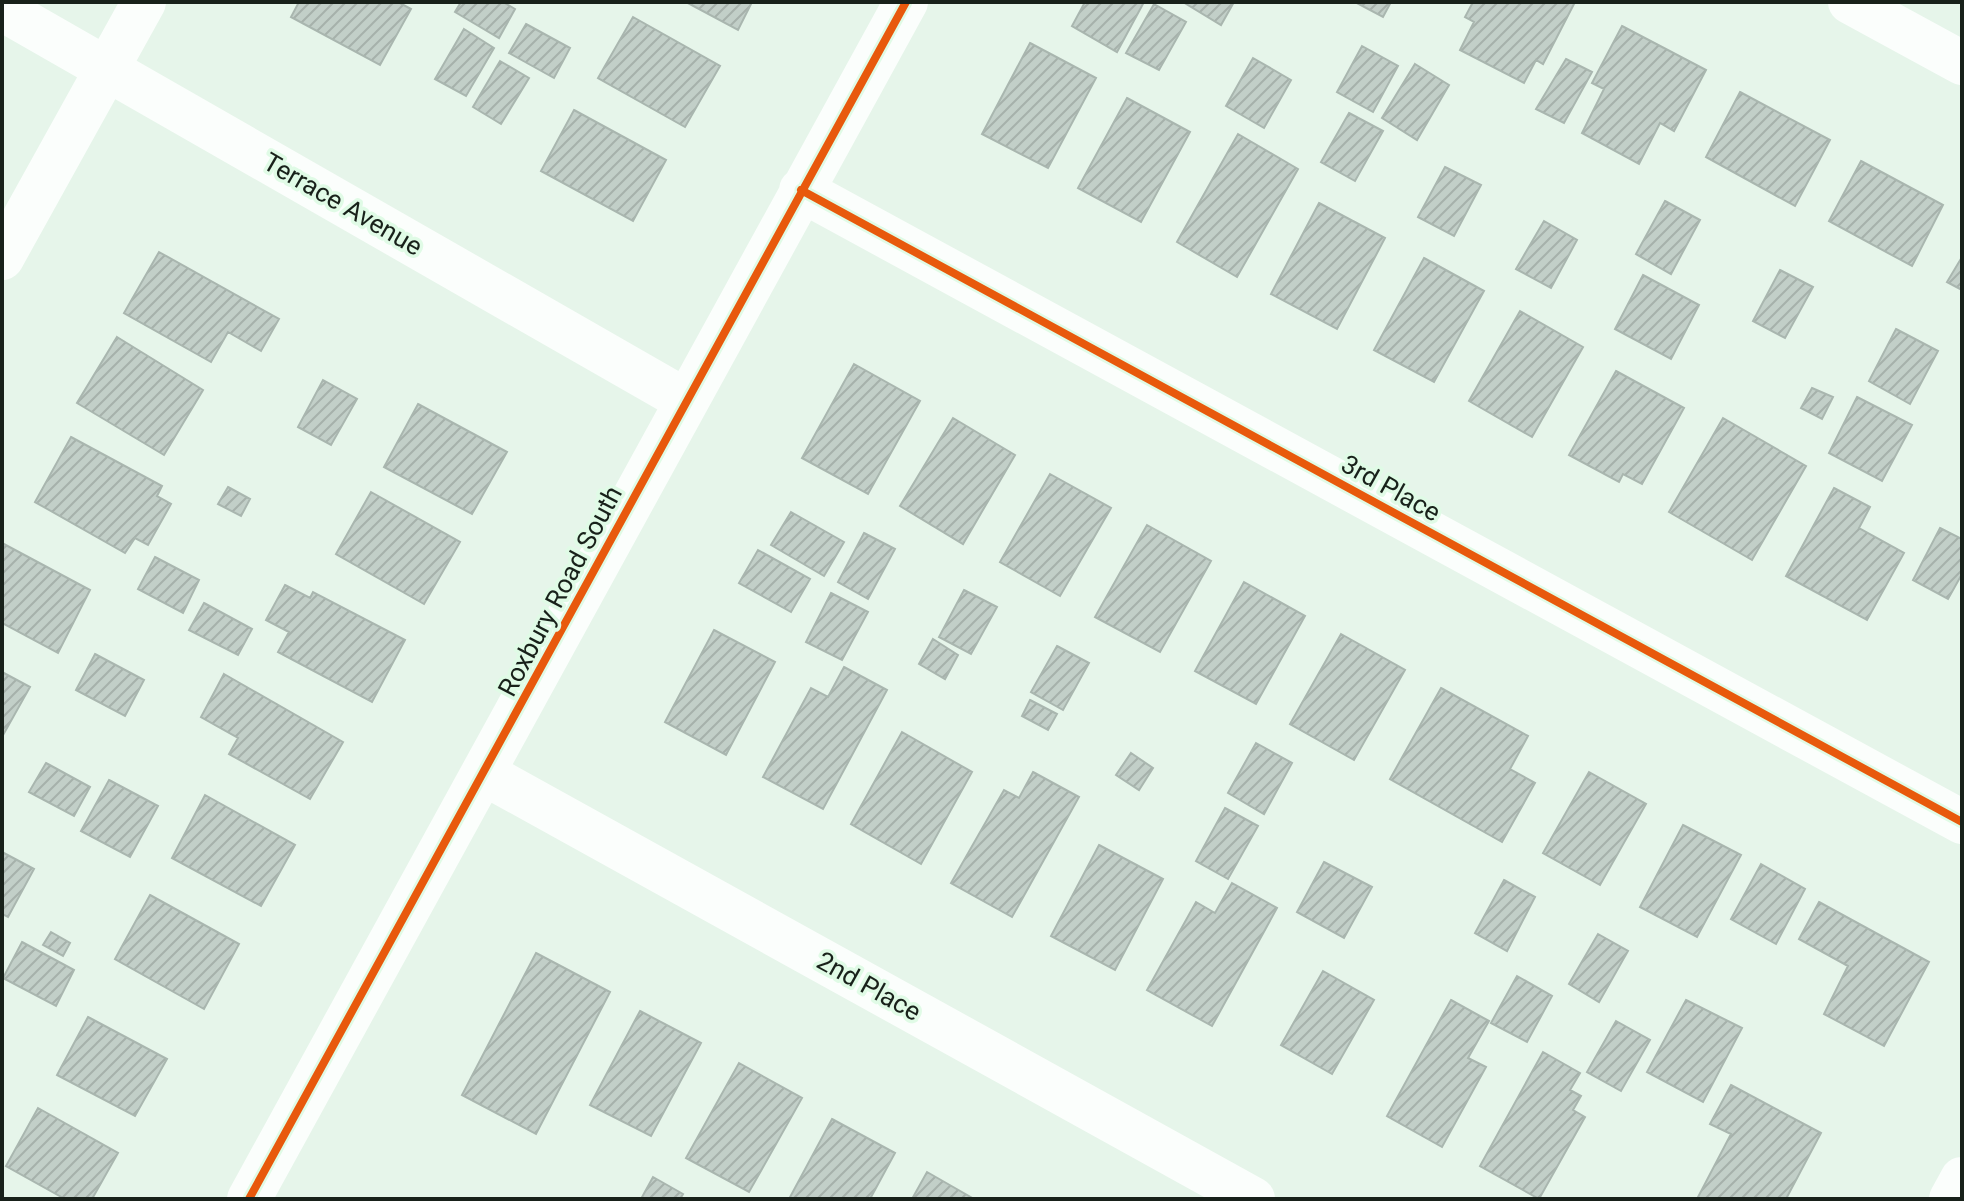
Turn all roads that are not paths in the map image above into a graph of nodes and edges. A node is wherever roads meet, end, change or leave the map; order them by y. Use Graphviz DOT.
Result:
graph roads {
  1 [pos="144,2"];
  2 [pos="906,2"];
  3 [pos="1850,2"];
  4 [pos="2,9"];
  5 [pos="1962,63"];
  6 [pos="107,69"];
  7 [pos="801,190"];
  8 [pos="2,258"];
  9 [pos="685,400"];
  10 [pos="485,774"];
  11 [pos="1962,822"];
  12 [pos="1962,1179"];
  13 [pos="249,1199"];
  14 [pos="1253,1199"];
  15 [pos="1951,1199"];
  1 -- 6 [label="street"];
  2 -- 7 [label="street, Roxbury Road South"];
  3 -- 5 [label="street"];
  4 -- 6 [label="street, Terrace Avenue"];
  6 -- 8 [label="street"];
  6 -- 9 [label="street, Terrace Avenue"];
  7 -- 9 [label="street, Roxbury Road South"];
  7 -- 11 [label="street, 3rd Place"];
  9 -- 10 [label="street, Roxbury Road South"];
  10 -- 13 [label="street, Roxbury Road South"];
  10 -- 14 [label="street, 2nd Place"];
  12 -- 15 [label="street"];
}
